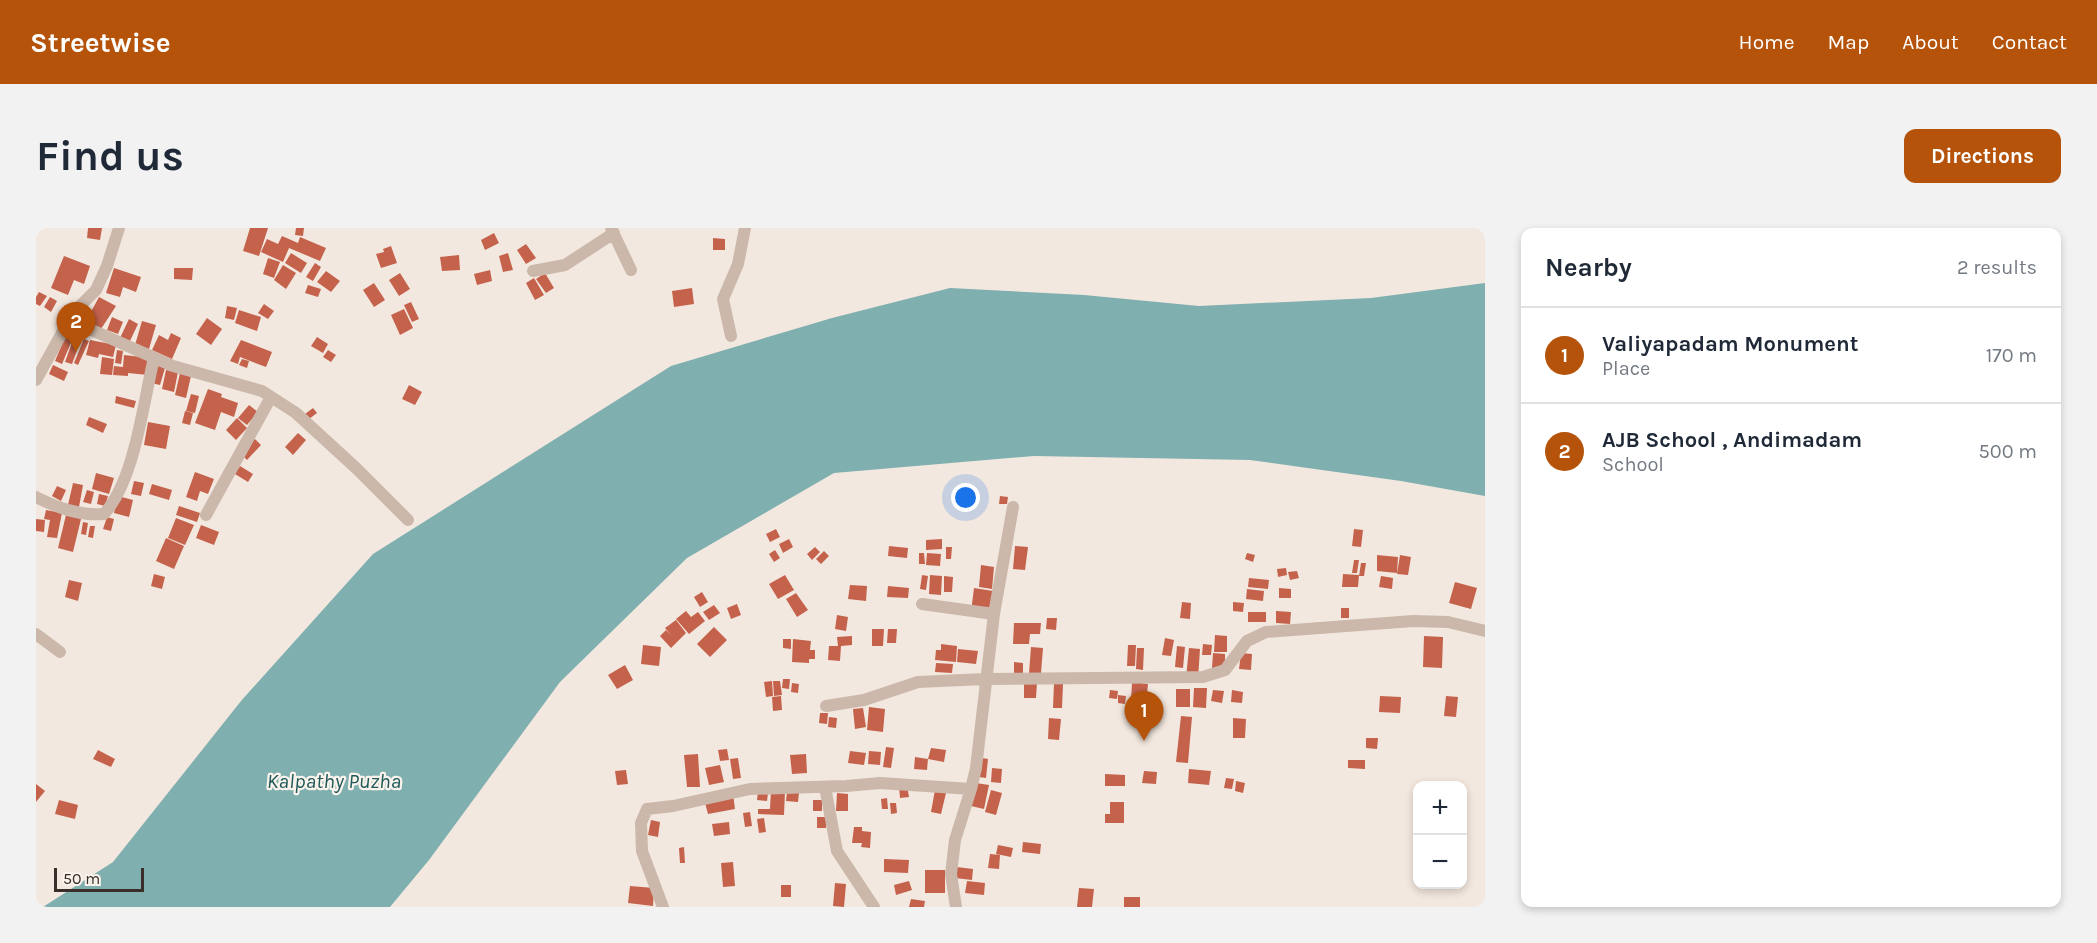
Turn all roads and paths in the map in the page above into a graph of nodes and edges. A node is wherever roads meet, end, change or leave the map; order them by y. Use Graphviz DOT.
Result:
graph roads {
  1 [pos="119,228"];
  2 [pos="745,228"];
  3 [pos="613,231"];
  4 [pos="631,270"];
  5 [pos="533,272"];
  6 [pos="69,320"];
  7 [pos="731,336"];
  8 [pos="154,358"];
  9 [pos="36,380"];
  10 [pos="271,397"];
  11 [pos="36,497"];
  12 [pos="1013,507"];
  13 [pos="206,515"];
  14 [pos="408,520"];
  15 [pos="922,604"];
  16 [pos="994,614"];
  17 [pos="1485,631"];
  18 [pos="36,634"];
  19 [pos="60,652"];
  20 [pos="985,679"];
  21 [pos="826,706"];
  22 [pos="825,787"];
  23 [pos="971,789"];
  24 [pos="663,907"];
  25 [pos="874,907"];
  26 [pos="956,907"];
  1 -- 6 [label="street"];
  2 -- 7 [label="street"];
  3 -- 4 [label="street"];
  3 -- 5 [label="street"];
  6 -- 8 [label="street"];
  6 -- 9 [label="street"];
  8 -- 10 [label="street"];
  8 -- 11 [label="street"];
  10 -- 13 [label="street"];
  10 -- 14 [label="street"];
  12 -- 16 [label="street"];
  15 -- 16 [label="street"];
  16 -- 20 [label="street"];
  17 -- 20 [label="street"];
  18 -- 19 [label="street"];
  20 -- 21 [label="street"];
  20 -- 23 [label="street"];
  22 -- 23 [label="street"];
  22 -- 24 [label="street"];
  22 -- 25 [label="street"];
  23 -- 26 [label="street"];
}
